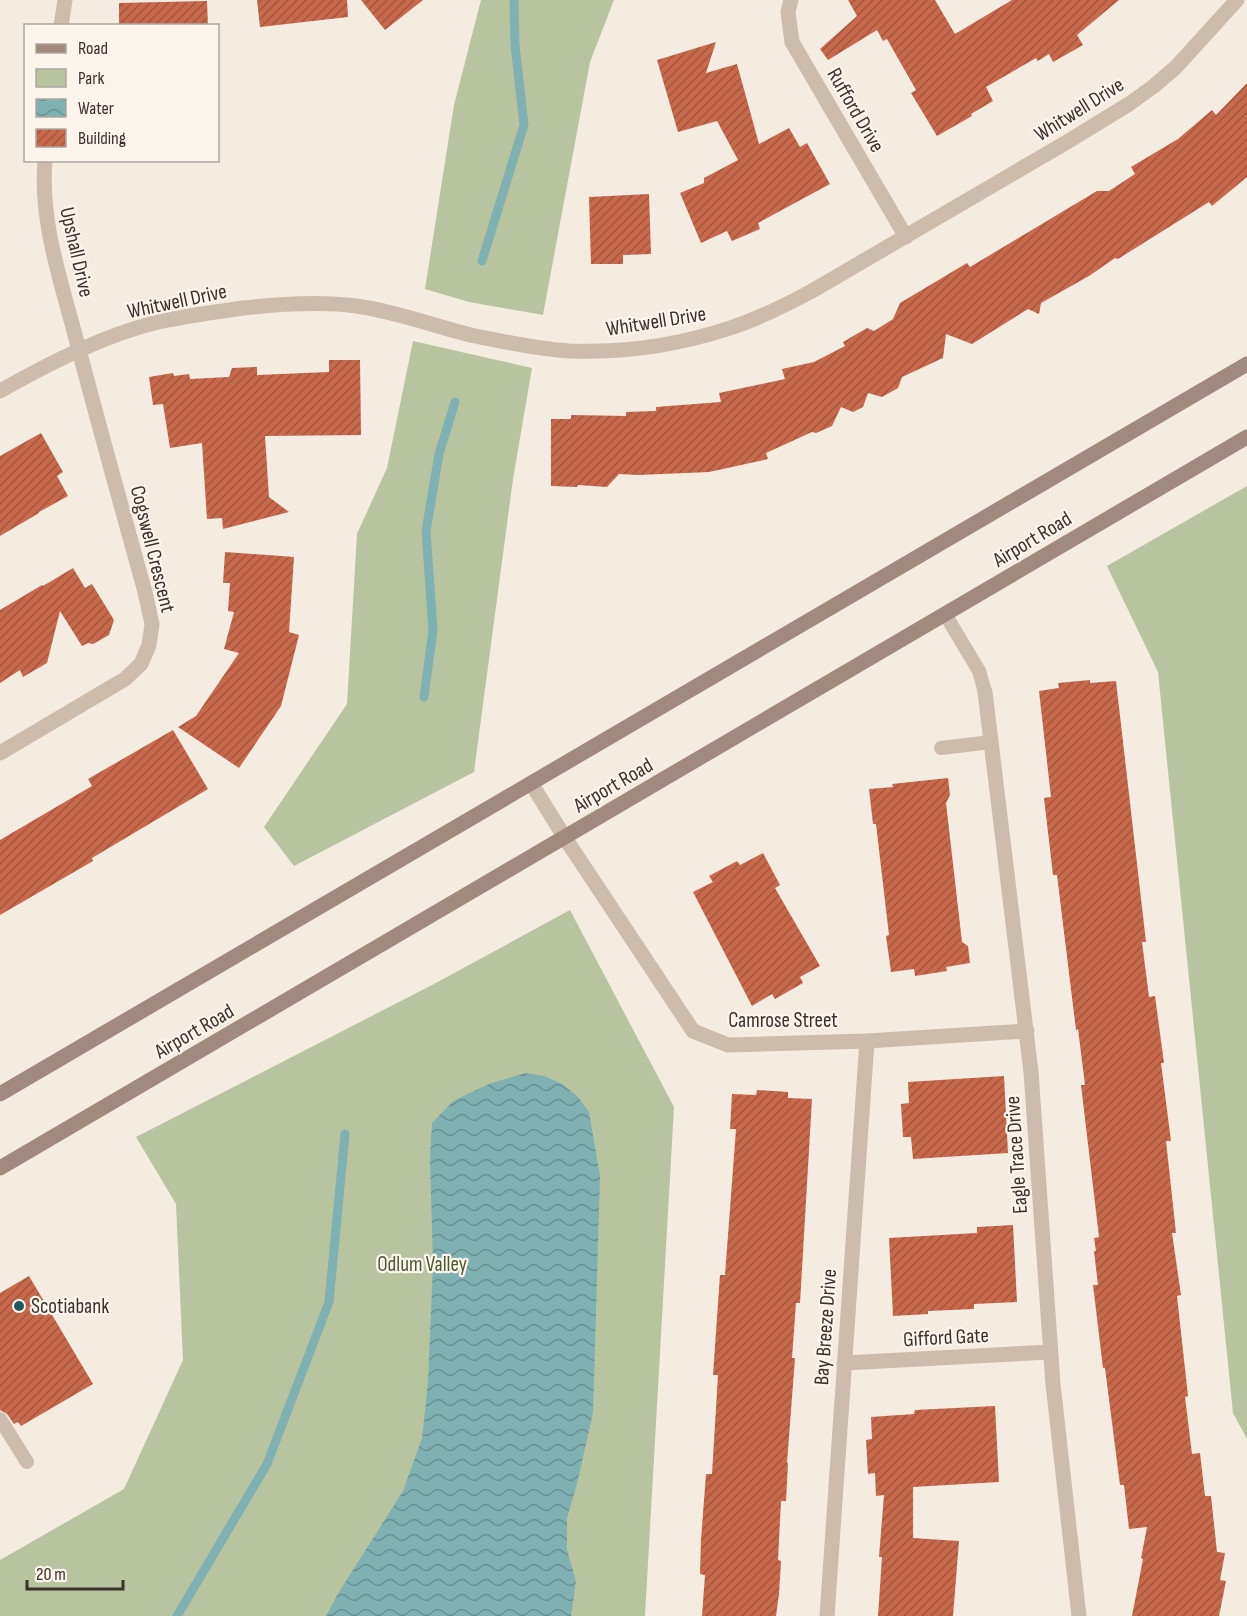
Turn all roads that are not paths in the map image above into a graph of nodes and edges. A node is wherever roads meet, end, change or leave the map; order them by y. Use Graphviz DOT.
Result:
graph roads {
  1 [pos="65,0"];
  2 [pos="791,0"];
  3 [pos="1238,0"];
  4 [pos="62,24"];
  5 [pos="45,162"];
  6 [pos="906,237"];
  7 [pos="79,351"];
  8 [pos="1247,364"];
  9 [pos="0,391"];
  10 [pos="1247,437"];
  11 [pos="945,614"];
  12 [pos="985,692"];
  13 [pos="991,742"];
  14 [pos="941,748"];
  15 [pos="0,753"];
  16 [pos="531,783"];
  17 [pos="565,838"];
  18 [pos="1027,1031"];
  19 [pos="867,1041"];
  20 [pos="0,1094"];
  21 [pos="0,1168"];
  22 [pos="1050,1353"];
  23 [pos="843,1363"];
  24 [pos="0,1419"];
  25 [pos="27,1462"];
  26 [pos="827,1616"];
  27 [pos="1079,1616"];
  1 -- 4 [label="street"];
  2 -- 6 [label="street, Rufford Drive"];
  3 -- 6 [label="street, Whitwell Drive"];
  5 -- 7 [label="street, Upshall Drive"];
  6 -- 7 [label="street, Whitwell Drive"];
  7 -- 9 [label="street, Whitwell Drive"];
  7 -- 15 [label="street, Cogswell Crescent"];
  8 -- 16 [label="main road, Airport Road"];
  10 -- 11 [label="main road, Airport Road"];
  11 -- 12 [label="lane"];
  11 -- 17 [label="main road, Airport Road"];
  12 -- 13 [label="street, Eagle Trace Drive"];
  13 -- 14 [label="lane"];
  13 -- 18 [label="street, Eagle Trace Drive"];
  16 -- 17 [label="street, Camrose Street"];
  16 -- 20 [label="main road, Airport Road"];
  17 -- 19 [label="street, Camrose Street"];
  17 -- 21 [label="main road, Airport Road"];
  18 -- 19 [label="street, Camrose Street"];
  18 -- 22 [label="street, Eagle Trace Drive"];
  19 -- 23 [label="street, Bay Breeze Drive"];
  22 -- 23 [label="street, Gifford Gate"];
  22 -- 27 [label="street, Eagle Trace Drive"];
  23 -- 26 [label="street, Bay Breeze Drive"];
  24 -- 25 [label="lane"];
}
